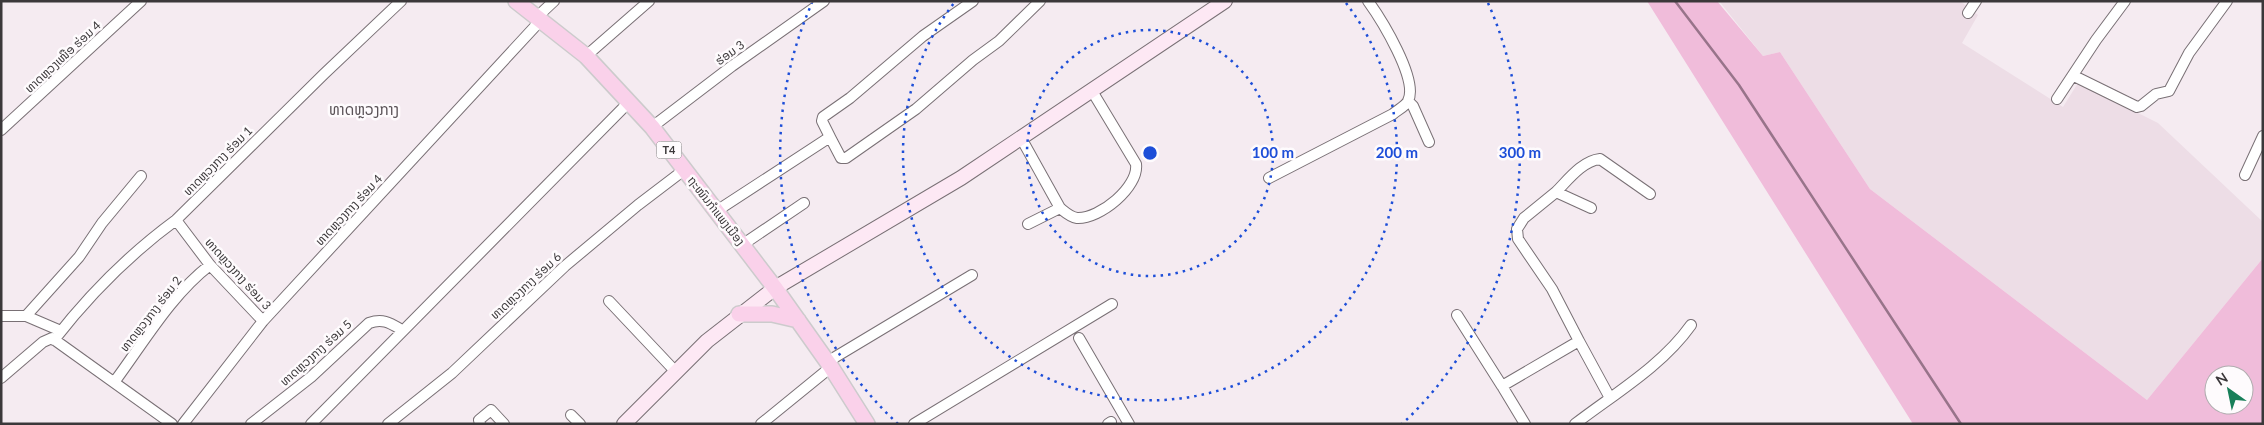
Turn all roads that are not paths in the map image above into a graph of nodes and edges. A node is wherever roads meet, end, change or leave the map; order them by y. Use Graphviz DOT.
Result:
graph roads {
  1 [pos="141,1"];
  2 [pos="401,1"];
  3 [pos="516,1"];
  4 [pos="554,1"];
  5 [pos="649,1"];
  6 [pos="824,1"];
  7 [pos="1040,1"];
  8 [pos="1368,1"];
  9 [pos="1976,1"];
  10 [pos="2125,1"];
  11 [pos="2227,1"];
  12 [pos="1224,2"];
  13 [pos="968,3"];
  14 [pos="1968,13"];
  15 [pos="539,18"];
  16 [pos="586,56"];
  17 [pos="2074,76"];
  18 [pos="1092,91"];
  19 [pos="2057,99"];
  20 [pos="630,101"];
  21 [pos="1408,101"];
  22 [pos="652,127"];
  23 [pos="1,130"];
  24 [pos="2263,136"];
  25 [pos="830,137"];
  26 [pos="1021,138"];
  27 [pos="1429,142"];
  28 [pos="684,170"];
  29 [pos="2245,175"];
  30 [pos="141,176"];
  31 [pos="1269,178"];
  32 [pos="1556,192"];
  33 [pos="1650,194"];
  34 [pos="804,203"];
  35 [pos="1060,208"];
  36 [pos="1591,208"];
  37 [pos="715,212"];
  38 [pos="176,220"];
  39 [pos="1028,224"];
  40 [pos="742,245"];
  41 [pos="210,265"];
  42 [pos="972,275"];
  43 [pos="775,288"];
  44 [pos="608,301"];
  45 [pos="1112,304"];
  46 [pos="739,314"];
  47 [pos="1457,315"];
  48 [pos="1,316"];
  49 [pos="26,316"];
  50 [pos="798,320"];
  51 [pos="263,321"];
  52 [pos="1691,326"];
  53 [pos="402,330"];
  54 [pos="62,331"];
  55 [pos="1079,338"];
  56 [pos="54,340"];
  57 [pos="1579,341"];
  58 [pos="829,364"];
  59 [pos="676,371"];
  60 [pos="1,378"];
  61 [pos="115,381"];
  62 [pos="1502,386"];
  63 [pos="1610,398"];
  64 [pos="572,415"];
  65 [pos="172,424"];
  66 [pos="183,424"];
  67 [pos="251,424"];
  68 [pos="311,424"];
  69 [pos="388,424"];
  70 [pos="480,424"];
  71 [pos="504,424"];
  72 [pos="580,424"];
  73 [pos="624,424"];
  74 [pos="761,424"];
  75 [pos="867,424"];
  76 [pos="914,424"];
  77 [pos="1129,424"];
  78 [pos="1525,424"];
  79 [pos="1574,424"];
  1 -- 23 [label="street, ທາດຫຼວງເໜືອ ຮ່ອມ 4"];
  2 -- 38 [label="street, ທາດຫຼວງກາງ ຮ່ອມ 1"];
  3 -- 15 [label="main road, ຖະໜົນກຳແພງເມືອງ / T4"];
  4 -- 15 [label="street, ທາດຫຼວງກາງ ຮ່ອມ 4"];
  5 -- 16 [label="street"];
  6 -- 22 [label="street, ຮ່ອມ 3"];
  7 -- 25 [label="street"];
  8 -- 21 [label="street"];
  9 -- 14 [label="street"];
  10 -- 17 [label="street"];
  11 -- 17 [label="street"];
  12 -- 18 [label="main road"];
  13 -- 25 [label="street"];
  15 -- 16 [label="main road, ຖະໜົນກຳແພງເມືອງ / T4"];
  15 -- 51 [label="street, ທາດຫຼວງກາງ ຮ່ອມ 4"];
  16 -- 20 [label="main road, ຖະໜົນກຳແພງເມືອງ / T4"];
  17 -- 19 [label="street"];
  18 -- 26 [label="main road"];
  18 -- 35 [label="street"];
  20 -- 22 [label="main road, ຖະໜົນກຳແພງເມືອງ / T4"];
  20 -- 53 [label="street"];
  21 -- 27 [label="street"];
  21 -- 31 [label="street"];
  22 -- 28 [label="main road, ຖະໜົນກຳແພງເມືອງ / T4"];
  24 -- 29 [label="street"];
  25 -- 37 [label="street"];
  26 -- 35 [label="street"];
  26 -- 43 [label="main road"];
  28 -- 37 [label="main road, ຖະໜົນກຳແພງເມືອງ / T4"];
  28 -- 69 [label="street, ທາດຫຼວງກາງ ຮ່ອມ 6"];
  30 -- 49 [label="street"];
  32 -- 33 [label="street"];
  32 -- 36 [label="street"];
  32 -- 57 [label="street"];
  34 -- 40 [label="street"];
  35 -- 39 [label="street"];
  37 -- 40 [label="main road, ຖະໜົນກຳແພງເມືອງ / T4"];
  38 -- 41 [label="street, ທາດຫຼວງກາງ ຮ່ອມ 3"];
  38 -- 54 [label="street, ທາດຫຼວງກາງ ຮ່ອມ 1"];
  40 -- 43 [label="main road, ຖະໜົນກຳແພງເມືອງ / T4"];
  41 -- 51 [label="street, ທາດຫຼວງກາງ ຮ່ອມ 3"];
  41 -- 61 [label="street, ທາດຫຼວງກາງ ຮ່ອມ 2"];
  42 -- 58 [label="street"];
  43 -- 46 [label="main road"];
  43 -- 50 [label="main road, ຖະໜົນກຳແພງເມືອງ / T4"];
  44 -- 59 [label="street"];
  45 -- 76 [label="street"];
  46 -- 50 [label="main road"];
  46 -- 59 [label="main road"];
  47 -- 62 [label="street"];
  48 -- 49 [label="street"];
  49 -- 54 [label="street"];
  50 -- 58 [label="main road, ຖະໜົນກຳແພງເມືອງ / T4"];
  51 -- 66 [label="street, ທາດຫຼວງກາງ ຮ່ອມ 4"];
  52 -- 63 [label="street"];
  53 -- 67 [label="street, ທາດຫຼວງກາງ ຮ່ອມ 5"];
  53 -- 68 [label="street"];
  54 -- 56 [label="street, ທາດຫຼວງກາງ ຮ່ອມ 1"];
  55 -- 77 [label="street"];
  56 -- 60 [label="street"];
  56 -- 61 [label="street"];
  57 -- 62 [label="street"];
  57 -- 63 [label="street"];
  58 -- 74 [label="street"];
  58 -- 75 [label="main road, ຖະໜົນກຳແພງເມືອງ / T4"];
  59 -- 73 [label="main road"];
  61 -- 65 [label="street"];
  62 -- 78 [label="street"];
  63 -- 79 [label="street"];
  64 -- 72 [label="street"];
  70 -- 71 [label="street"];
}
